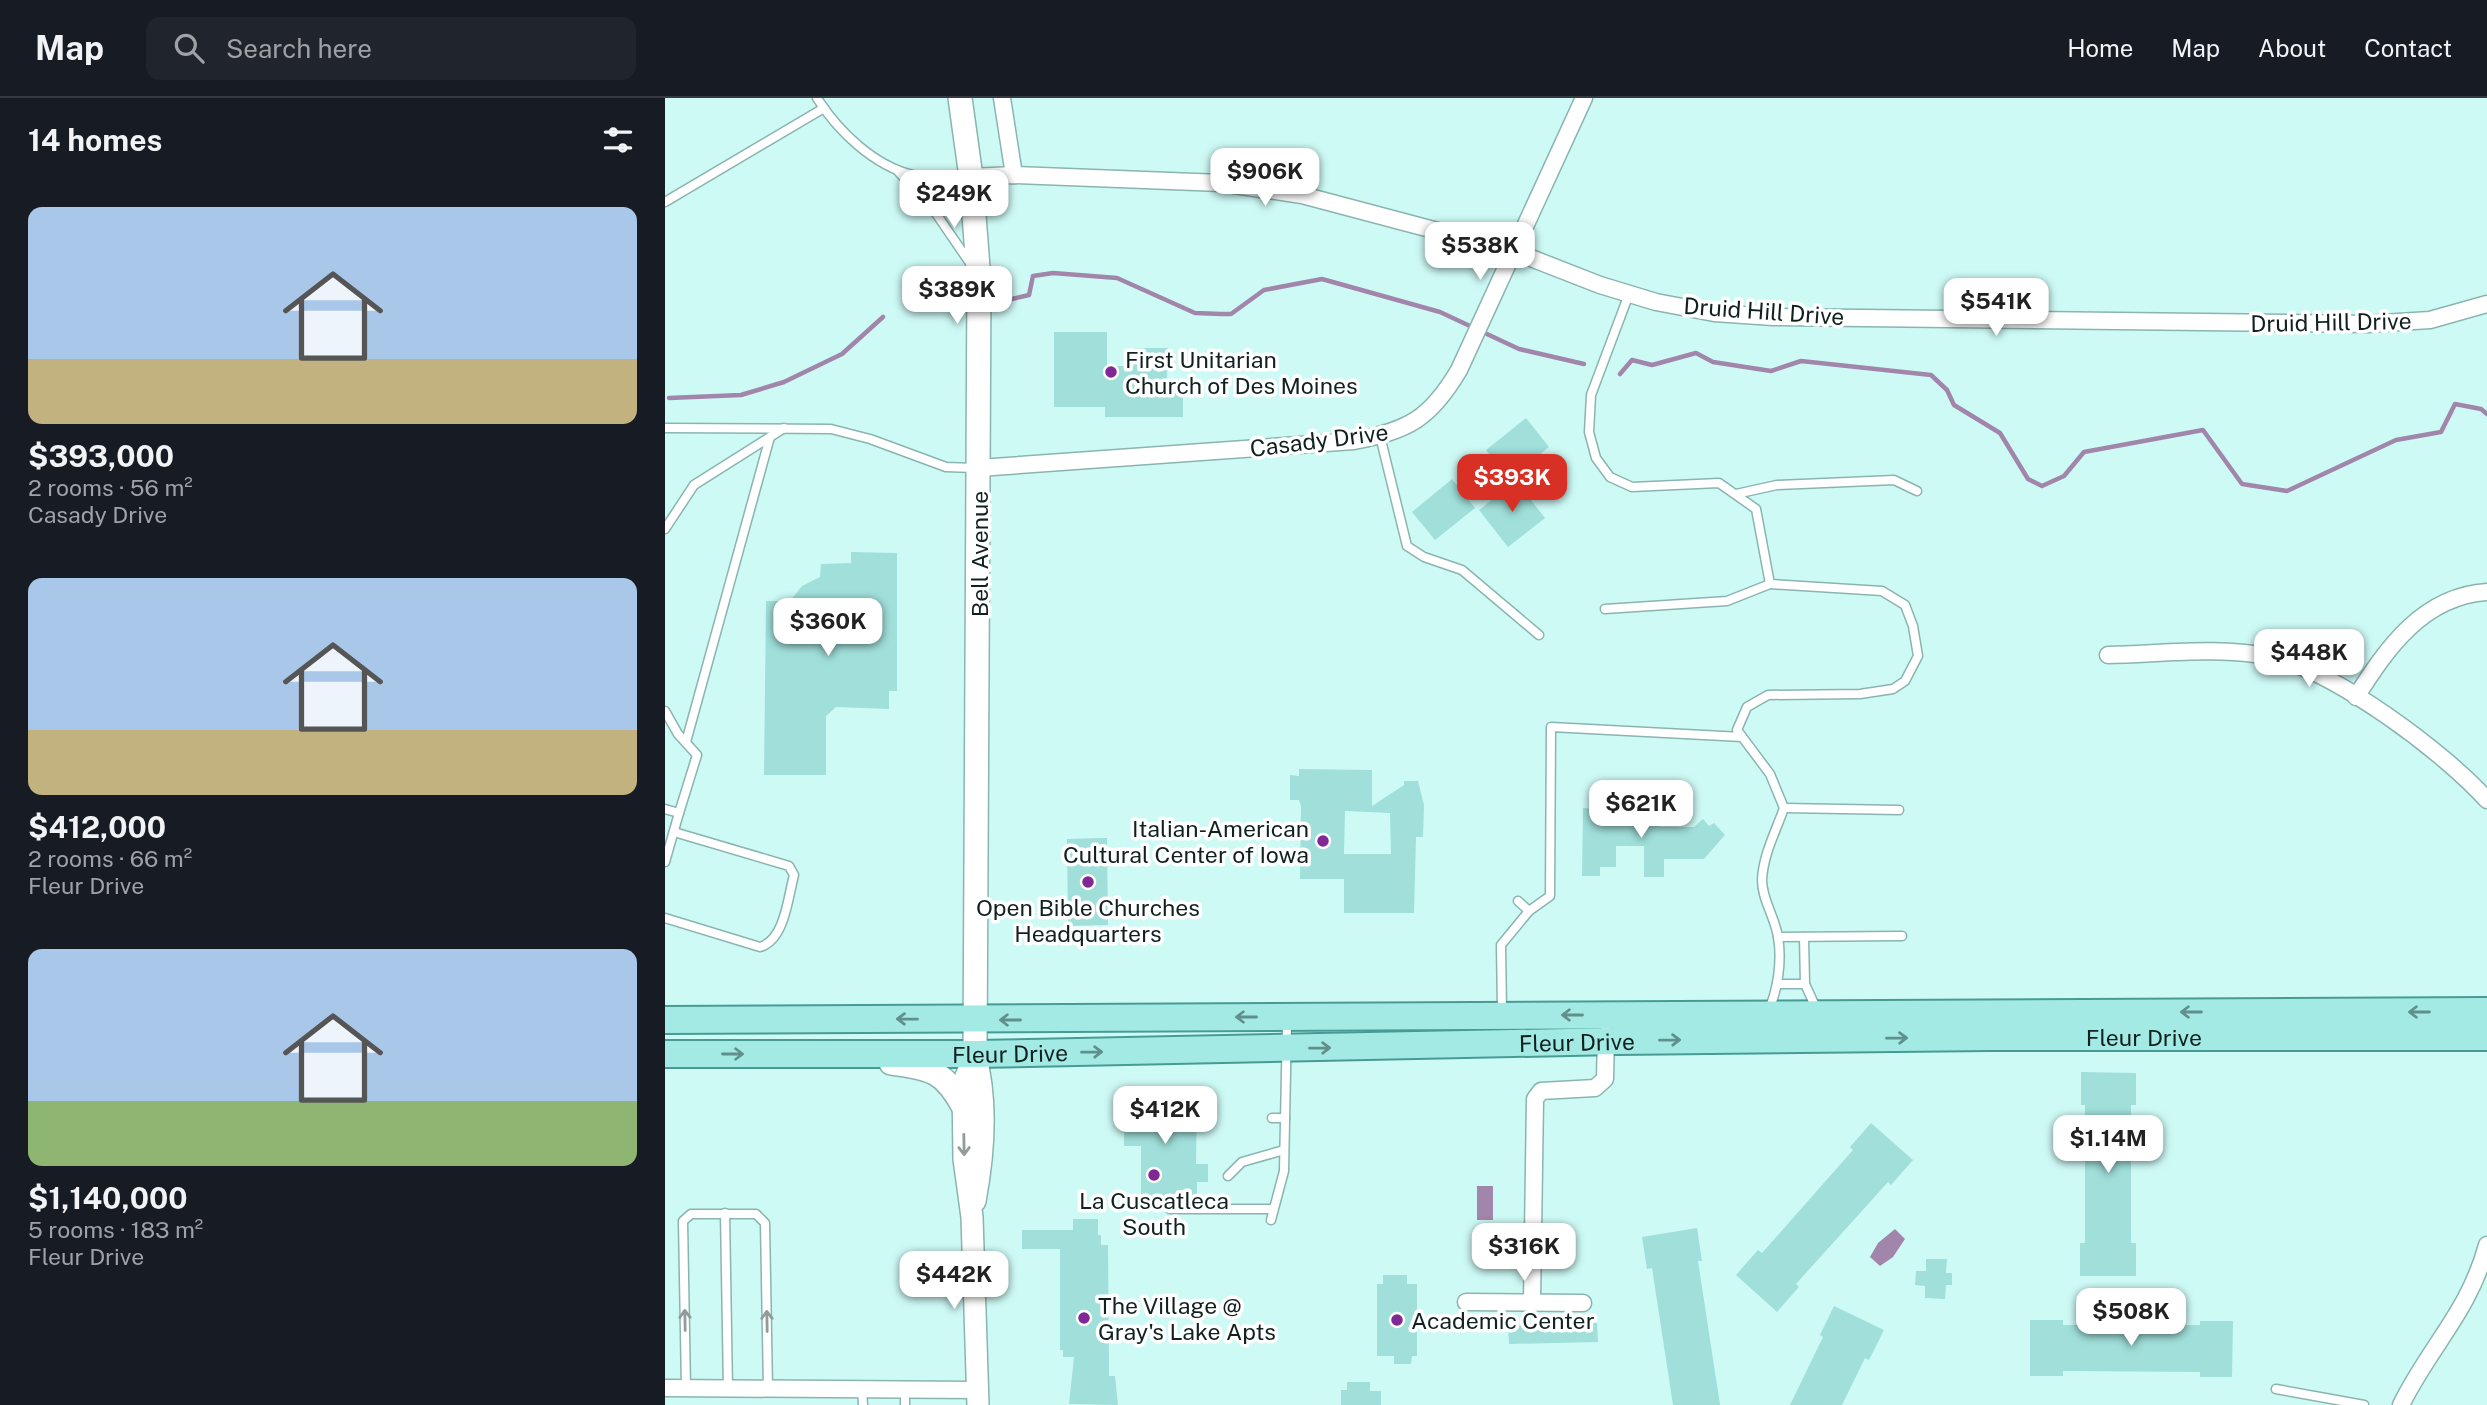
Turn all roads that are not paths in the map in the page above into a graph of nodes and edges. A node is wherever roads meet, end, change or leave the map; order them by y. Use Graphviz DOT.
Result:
graph roads {
  1 [pos="817,98"];
  2 [pos="960,98"];
  3 [pos="1002,98"];
  4 [pos="1584,98"];
  5 [pos="824,108"];
  6 [pos="897,170"];
  7 [pos="1014,175"];
  8 [pos="971,177"];
  9 [pos="665,202"];
  10 [pos="1513,251"];
  11 [pos="979,280"];
  12 [pos="1629,294"];
  13 [pos="2487,304"];
  14 [pos="665,428"];
  15 [pos="784,428"];
  16 [pos="1380,436"];
  17 [pos="770,437"];
  18 [pos="979,468"];
  19 [pos="1917,491"];
  20 [pos="1736,494"];
  21 [pos="665,529"];
  22 [pos="1770,584"];
  23 [pos="2487,592"];
  24 [pos="1605,609"];
  25 [pos="1539,635"];
  26 [pos="2108,655"];
  27 [pos="2356,697"];
  28 [pos="665,711"];
  29 [pos="1742,737"];
  30 [pos="686,742"];
  31 [pos="2487,800"];
  32 [pos="1784,807"];
  33 [pos="665,809"];
  34 [pos="1899,810"];
  35 [pos="679,813"];
  36 [pos="674,832"];
  37 [pos="665,862"];
  38 [pos="1518,901"];
  39 [pos="1529,911"];
  40 [pos="665,918"];
  41 [pos="1902,936"];
  42 [pos="1778,937"];
  43 [pos="1804,937"];
  44 [pos="1777,984"];
  45 [pos="1805,984"];
  46 [pos="2487,1012"];
  47 [pos="1767,1014"];
  48 [pos="1820,1014"];
  49 [pos="1606,1015"];
  50 [pos="1287,1017"];
  51 [pos="665,1020"];
  52 [pos="975,1020"];
  53 [pos="1503,1029"];
  54 [pos="2487,1037"];
  55 [pos="1607,1041"];
  56 [pos="1287,1048"];
  57 [pos="665,1054"];
  58 [pos="832,1054"];
  59 [pos="975,1054"];
  60 [pos="963,1105"];
  61 [pos="1272,1118"];
  62 [pos="1285,1118"];
  63 [pos="1284,1150"];
  64 [pos="1228,1176"];
  65 [pos="1170,1209"];
  66 [pos="1272,1209"];
  67 [pos="725,1213"];
  68 [pos="972,1217"];
  69 [pos="1271,1220"];
  70 [pos="2487,1245"];
  71 [pos="1466,1301"];
  72 [pos="1532,1302"];
  73 [pos="1583,1303"];
  74 [pos="665,1388"];
  75 [pos="687,1388"];
  76 [pos="728,1389"];
  77 [pos="768,1389"];
  78 [pos="2276,1389"];
  79 [pos="863,1397"];
  80 [pos="905,1397"];
  81 [pos="978,1397"];
  82 [pos="2364,1405"];
  83 [pos="2401,1405"];
  1 -- 5 [label="lane"];
  2 -- 8 [label="main road, Bell Avenue"];
  3 -- 7 [label="street"];
  4 -- 10 [label="street, Casady Drive"];
  5 -- 6 [label="lane"];
  5 -- 9 [label="lane"];
  6 -- 8 [label="lane"];
  6 -- 11 [label="lane"];
  7 -- 8 [label="street"];
  7 -- 10 [label="street, Druid Hill Drive"];
  8 -- 11 [label="main road, Bell Avenue"];
  10 -- 12 [label="street, Druid Hill Drive"];
  10 -- 16 [label="street, Casady Drive"];
  11 -- 18 [label="main road, Bell Avenue"];
  12 -- 13 [label="street, Druid Hill Drive"];
  12 -- 20 [label="lane"];
  14 -- 15 [label="lane"];
  15 -- 17 [label="lane"];
  15 -- 18 [label="lane"];
  16 -- 18 [label="street, Casady Drive"];
  16 -- 25 [label="lane"];
  17 -- 21 [label="lane"];
  17 -- 30 [label="lane"];
  18 -- 52 [label="main road, Bell Avenue"];
  19 -- 20 [label="lane"];
  20 -- 22 [label="lane"];
  22 -- 24 [label="lane"];
  22 -- 29 [label="lane"];
  23 -- 27 [label="street"];
  26 -- 27 [label="street"];
  27 -- 31 [label="street"];
  28 -- 30 [label="lane"];
  29 -- 32 [label="lane"];
  29 -- 39 [label="lane"];
  30 -- 35 [label="lane"];
  32 -- 34 [label="lane"];
  32 -- 42 [label="lane"];
  33 -- 35 [label="lane"];
  35 -- 36 [label="lane"];
  36 -- 37 [label="lane"];
  36 -- 40 [label="lane"];
  38 -- 39 [label="lane"];
  39 -- 53 [label="lane"];
  41 -- 43 [label="lane"];
  42 -- 43 [label="lane"];
  42 -- 44 [label="lane"];
  43 -- 45 [label="lane"];
  44 -- 45 [label="lane"];
  44 -- 47 [label="lane"];
  45 -- 48 [label="lane"];
  46 -- 48 [label="main road, Fleur Drive, one-way"];
  47 -- 48 [label="main road, Fleur Drive"];
  47 -- 49 [label="main road, Fleur Drive"];
  49 -- 53 [label="main road, Fleur Drive, one-way"];
  49 -- 55 [label="street"];
  50 -- 52 [label="main road, Fleur Drive, one-way"];
  50 -- 53 [label="main road, Fleur Drive"];
  50 -- 56 [label="lane"];
  52 -- 51 [label="main road, Fleur Drive, one-way"];
  52 -- 59 [label="main road, Bell Avenue"];
  53 -- 55 [label="main road, Fleur Drive"];
  56 -- 53 [label="main road, Fleur Drive, one-way"];
  55 -- 54 [label="main road, Fleur Drive, one-way"];
  55 -- 72 [label="street"];
  59 -- 56 [label="main road, Fleur Drive, one-way"];
  56 -- 62 [label="lane"];
  57 -- 58 [label="main road, Fleur Drive, one-way"];
  58 -- 59 [label="main road, Fleur Drive"];
  58 -- 60 [label="main road"];
  59 -- 60 [label="street, Bell Avenue"];
  59 -- 68 [label="street, Bell Avenue"];
  60 -- 68 [label="street, Bell Avenue, one-way"];
  61 -- 62 [label="lane"];
  62 -- 63 [label="lane"];
  63 -- 64 [label="lane"];
  63 -- 66 [label="lane"];
  65 -- 66 [label="lane"];
  66 -- 69 [label="lane"];
  75 -- 67 [label="lane, one-way"];
  67 -- 76 [label="lane"];
  77 -- 67 [label="lane, one-way"];
  68 -- 81 [label="street, Bell Avenue"];
  70 -- 83 [label="street"];
  71 -- 72 [label="street"];
  72 -- 73 [label="street"];
  74 -- 75 [label="street"];
  75 -- 76 [label="street"];
  76 -- 77 [label="street"];
  77 -- 79 [label="street"];
  78 -- 82 [label="lane"];
  79 -- 80 [label="street"];
  80 -- 81 [label="street"];
}
